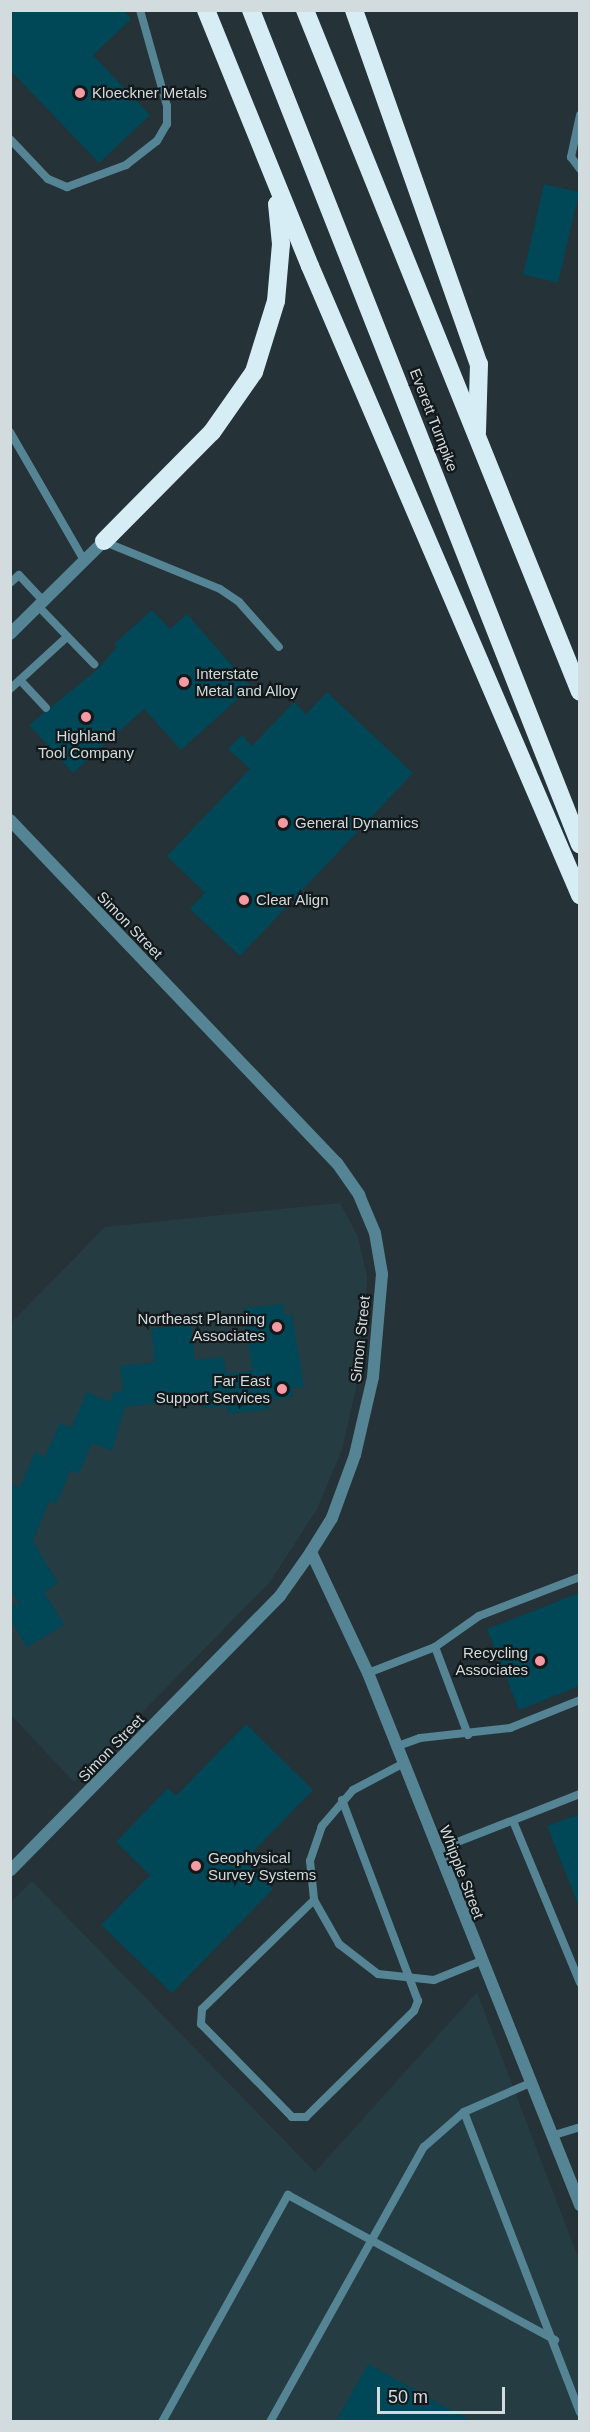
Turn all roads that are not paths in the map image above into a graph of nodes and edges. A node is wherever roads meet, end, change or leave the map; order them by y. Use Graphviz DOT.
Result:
graph roads {
  1 [pos="140,10"];
  2 [pos="206,10"];
  3 [pos="251,10"];
  4 [pos="305,10"];
  5 [pos="354,10"];
  6 [pos="579,115"];
  7 [pos="10,139"];
  8 [pos="579,170"];
  9 [pos="271,173"];
  10 [pos="10,432"];
  11 [pos="477,440"];
  12 [pos="104,541"];
  13 [pos="84,560"];
  14 [pos="10,583"];
  15 [pos="40,604"];
  16 [pos="10,634"];
  17 [pos="68,637"];
  18 [pos="279,647"];
  19 [pos="94,664"];
  20 [pos="20,680"];
  21 [pos="10,689"];
  22 [pos="579,692"];
  23 [pos="46,708"];
  24 [pos="10,820"];
  25 [pos="579,845"];
  26 [pos="579,894"];
  27 [pos="311,1552"];
  28 [pos="579,1577"];
  29 [pos="435,1647"];
  30 [pos="368,1673"];
  31 [pos="579,1700"];
  32 [pos="468,1735"];
  33 [pos="398,1746"];
  34 [pos="404,1763"];
  35 [pos="579,1794"];
  36 [pos="342,1800"];
  37 [pos="513,1821"];
  38 [pos="437,1850"];
  39 [pos="10,1871"];
  40 [pos="314,1900"];
  41 [pos="481,1961"];
  42 [pos="413,1980"];
  43 [pos="579,1983"];
  44 [pos="530,2083"];
  45 [pos="464,2112"];
  46 [pos="579,2127"];
  47 [pos="551,2136"];
  48 [pos="579,2205"];
  49 [pos="370,2240"];
  50 [pos="555,2340"];
  51 [pos="579,2412"];
  52 [pos="162,2421"];
  53 [pos="270,2421"];
  1 -- 7 [label="lane"];
  2 -- 9 [label="highway"];
  3 -- 25 [label="highway, Everett Turnpike"];
  4 -- 11 [label="highway"];
  5 -- 11 [label="highway"];
  6 -- 8 [label="lane"];
  9 -- 12 [label="highway"];
  9 -- 26 [label="highway"];
  10 -- 13 [label="lane"];
  11 -- 22 [label="highway"];
  12 -- 13 [label="street"];
  12 -- 18 [label="lane"];
  13 -- 15 [label="street"];
  14 -- 15 [label="lane"];
  15 -- 16 [label="street"];
  15 -- 17 [label="lane"];
  17 -- 19 [label="lane"];
  17 -- 20 [label="lane"];
  20 -- 21 [label="lane"];
  20 -- 23 [label="lane"];
  24 -- 27 [label="street, Simon Street"];
  27 -- 30 [label="street, Whipple Street"];
  27 -- 39 [label="street, Simon Street"];
  28 -- 29 [label="lane"];
  29 -- 30 [label="lane"];
  29 -- 32 [label="lane"];
  30 -- 33 [label="street, Whipple Street"];
  31 -- 32 [label="lane"];
  32 -- 33 [label="lane"];
  33 -- 34 [label="street, Whipple Street"];
  34 -- 36 [label="lane"];
  34 -- 38 [label="street, Whipple Street"];
  35 -- 37 [label="lane"];
  36 -- 40 [label="lane"];
  36 -- 42 [label="lane"];
  37 -- 38 [label="lane"];
  37 -- 43 [label="lane"];
  38 -- 41 [label="street, Whipple Street"];
  40 -- 42 [label="lane"];
  40 -- 42 [label="lane"];
  41 -- 42 [label="lane"];
  41 -- 44 [label="street, Whipple Street"];
  44 -- 45 [label="lane"];
  44 -- 47 [label="street, Whipple Street"];
  45 -- 49 [label="lane"];
  45 -- 50 [label="lane"];
  46 -- 47 [label="lane"];
  47 -- 48 [label="street, Whipple Street"];
  49 -- 50 [label="lane"];
  49 -- 52 [label="lane"];
  49 -- 53 [label="lane"];
  50 -- 51 [label="lane"];
}
